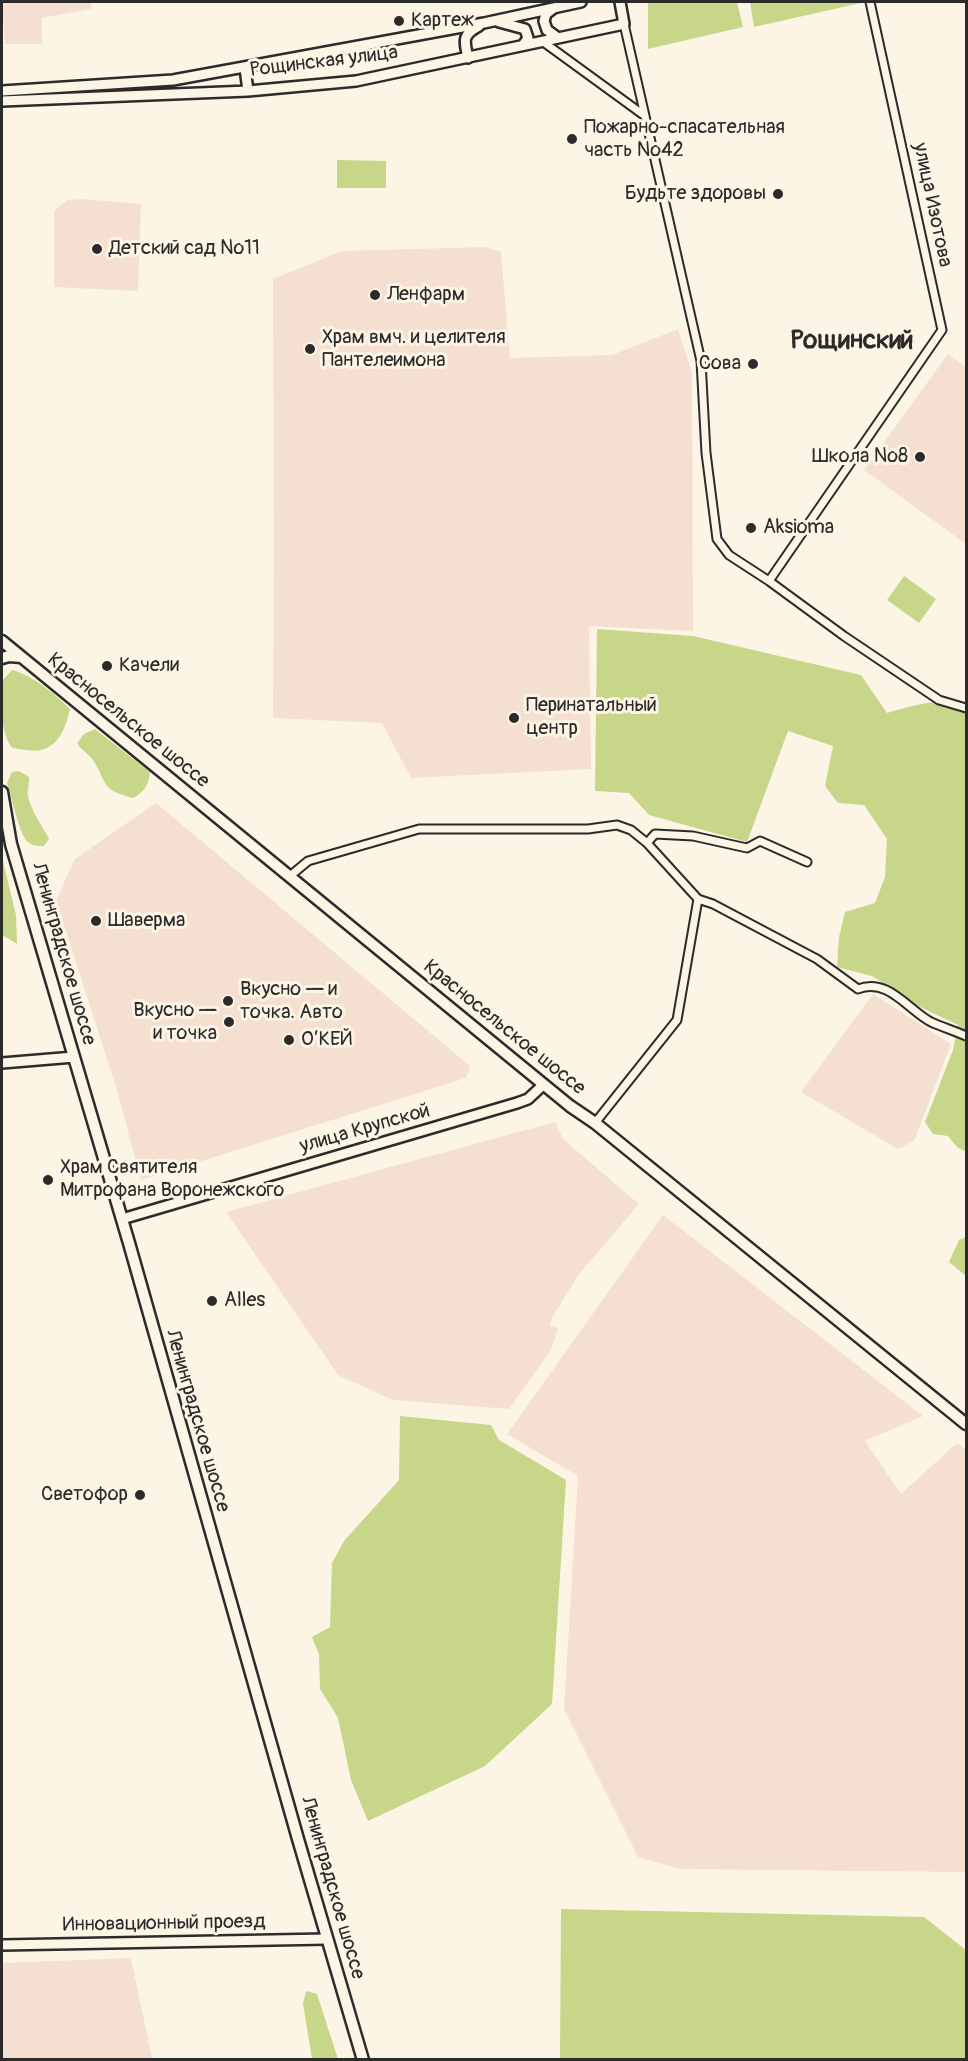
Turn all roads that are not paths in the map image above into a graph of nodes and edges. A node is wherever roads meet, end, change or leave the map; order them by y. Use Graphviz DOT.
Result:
graph roads {
  1 [pos="581,2"];
  2 [pos="620,2"];
  3 [pos="870,2"];
  4 [pos="556,7"];
  5 [pos="489,22"];
  6 [pos="624,24"];
  7 [pos="558,38"];
  8 [pos="543,41"];
  9 [pos="523,45"];
  10 [pos="468,58"];
  11 [pos="245,68"];
  12 [pos="2,91"];
  13 [pos="248,91"];
  14 [pos="2,101"];
  15 [pos="645,116"];
  16 [pos="770,581"];
  17 [pos="2,640"];
  18 [pos="21,657"];
  19 [pos="2,658"];
  20 [pos="966,708"];
  21 [pos="2,792"];
  22 [pos="2,828"];
  23 [pos="646,843"];
  24 [pos="11,844"];
  25 [pos="807,862"];
  26 [pos="290,876"];
  27 [pos="698,899"];
  28 [pos="966,1036"];
  29 [pos="74,1057"];
  30 [pos="2,1063"];
  31 [pos="543,1085"];
  32 [pos="595,1123"];
  33 [pos="122,1219"];
  34 [pos="966,1424"];
  35 [pos="327,1939"];
  36 [pos="2,1945"];
  37 [pos="363,2060"];
  1 -- 4 [label="street, Рощинская улица"];
  2 -- 6 [label="street"];
  3 -- 16 [label="street, улица Изотова"];
  4 -- 5 [label="street, Рощинская улица"];
  4 -- 7 [label="street"];
  5 -- 9 [label="street"];
  5 -- 10 [label="street"];
  5 -- 11 [label="street, Рощинская улица"];
  6 -- 7 [label="street, Рощинская улица"];
  6 -- 15 [label="street"];
  7 -- 8 [label="street, Рощинская улица"];
  8 -- 9 [label="street, Рощинская улица"];
  8 -- 15 [label="street"];
  9 -- 10 [label="street, Рощинская улица"];
  10 -- 13 [label="street, Рощинская улица"];
  11 -- 12 [label="street, Рощинская улица"];
  11 -- 13 [label="street"];
  13 -- 14 [label="street, Рощинская улица"];
  15 -- 16 [label="street"];
  16 -- 20 [label="street"];
  17 -- 18 [label="main road, Красносельское шоссе"];
  18 -- 19 [label="main road, Красносельское шоссе"];
  18 -- 26 [label="main road, Красносельское шоссе"];
  21 -- 24 [label="main road, Ленинградское шоссе"];
  22 -- 24 [label="main road"];
  23 -- 25 [label="street"];
  23 -- 26 [label="street"];
  23 -- 27 [label="street"];
  24 -- 29 [label="main road, Ленинградское шоссе"];
  26 -- 31 [label="main road, Красносельское шоссе"];
  27 -- 28 [label="street"];
  27 -- 32 [label="street"];
  29 -- 30 [label="street"];
  29 -- 33 [label="main road, Ленинградское шоссе"];
  31 -- 32 [label="main road, Красносельское шоссе"];
  31 -- 33 [label="street, улица Крупской"];
  32 -- 34 [label="main road, Красносельское шоссе"];
  33 -- 35 [label="main road, Ленинградское шоссе"];
  35 -- 36 [label="street, Инновационный проезд"];
  35 -- 37 [label="main road, Ленинградское шоссе"];
}
